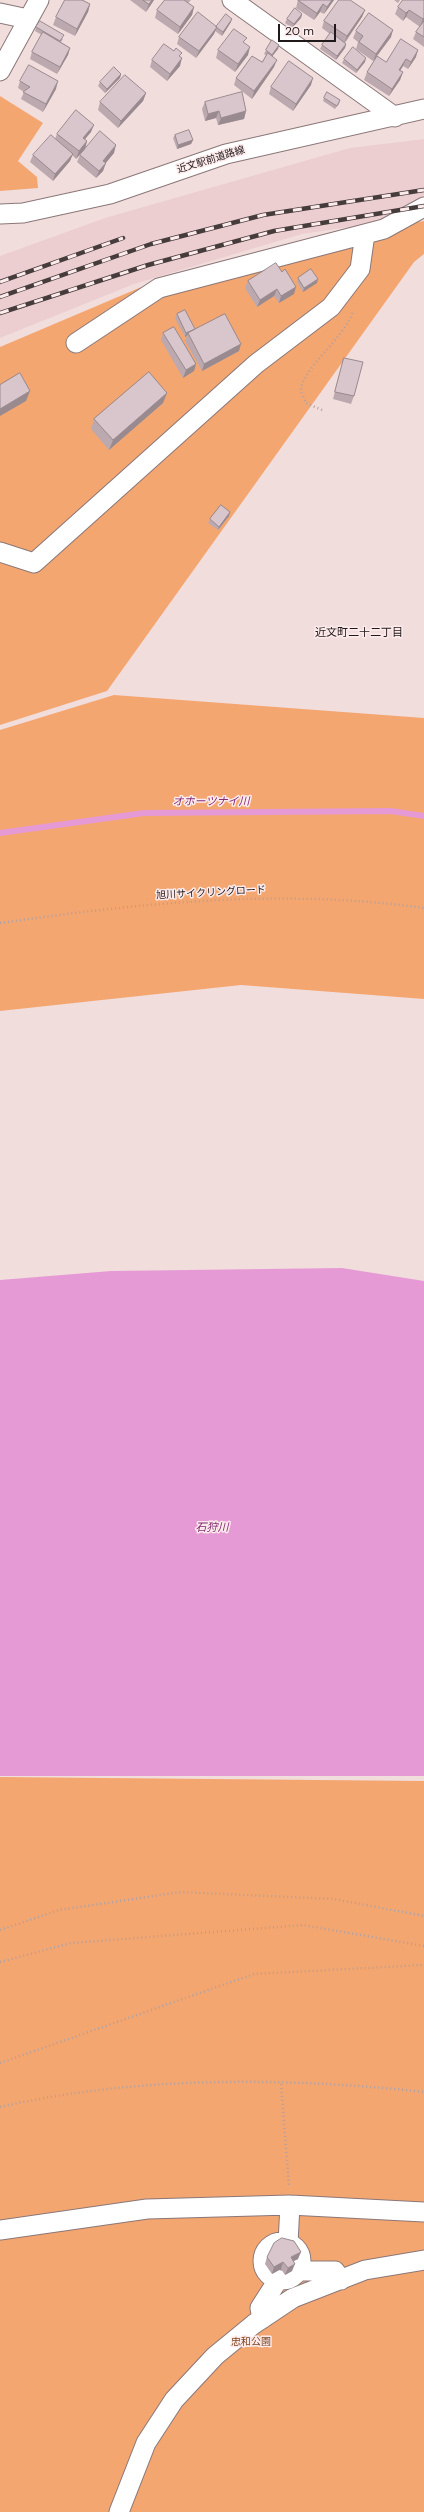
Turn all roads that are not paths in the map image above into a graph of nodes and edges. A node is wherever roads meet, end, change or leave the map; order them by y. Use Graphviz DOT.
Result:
graph roads {
  1 [pos="39,0"];
  2 [pos="232,0"];
  3 [pos="0,13"];
  4 [pos="28,19"];
  5 [pos="0,71"];
  6 [pos="424,109"];
  7 [pos="395,117"];
  8 [pos="424,207"];
  9 [pos="0,214"];
  10 [pos="365,234"];
  11 [pos="76,343"];
  12 [pos="0,552"];
  13 [pos="290,2205"];
  14 [pos="424,2212"];
  15 [pos="0,2230"];
  16 [pos="288,2243"];
  17 [pos="424,2260"];
  18 [pos="298,2271"];
  19 [pos="278,2280"];
  20 [pos="341,2280"];
  21 [pos="262,2319"];
  22 [pos="120,2512"];
  1 -- 4 [label="street"];
  2 -- 7 [label="street"];
  3 -- 4 [label="street"];
  4 -- 5 [label="street"];
  6 -- 7 [label="street, 近文駅前道路線"];
  7 -- 9 [label="street, 近文駅前道路線"];
  8 -- 10 [label="street"];
  10 -- 11 [label="street"];
  10 -- 12 [label="street"];
  13 -- 14 [label="street"];
  13 -- 15 [label="street"];
  13 -- 16 [label="street"];
  16 -- 18 [label="street"];
  16 -- 19 [label="street"];
  17 -- 20 [label="street"];
  18 -- 19 [label="street"];
  18 -- 20 [label="street"];
  19 -- 21 [label="street"];
  20 -- 21 [label="street"];
  21 -- 22 [label="street"];
}
